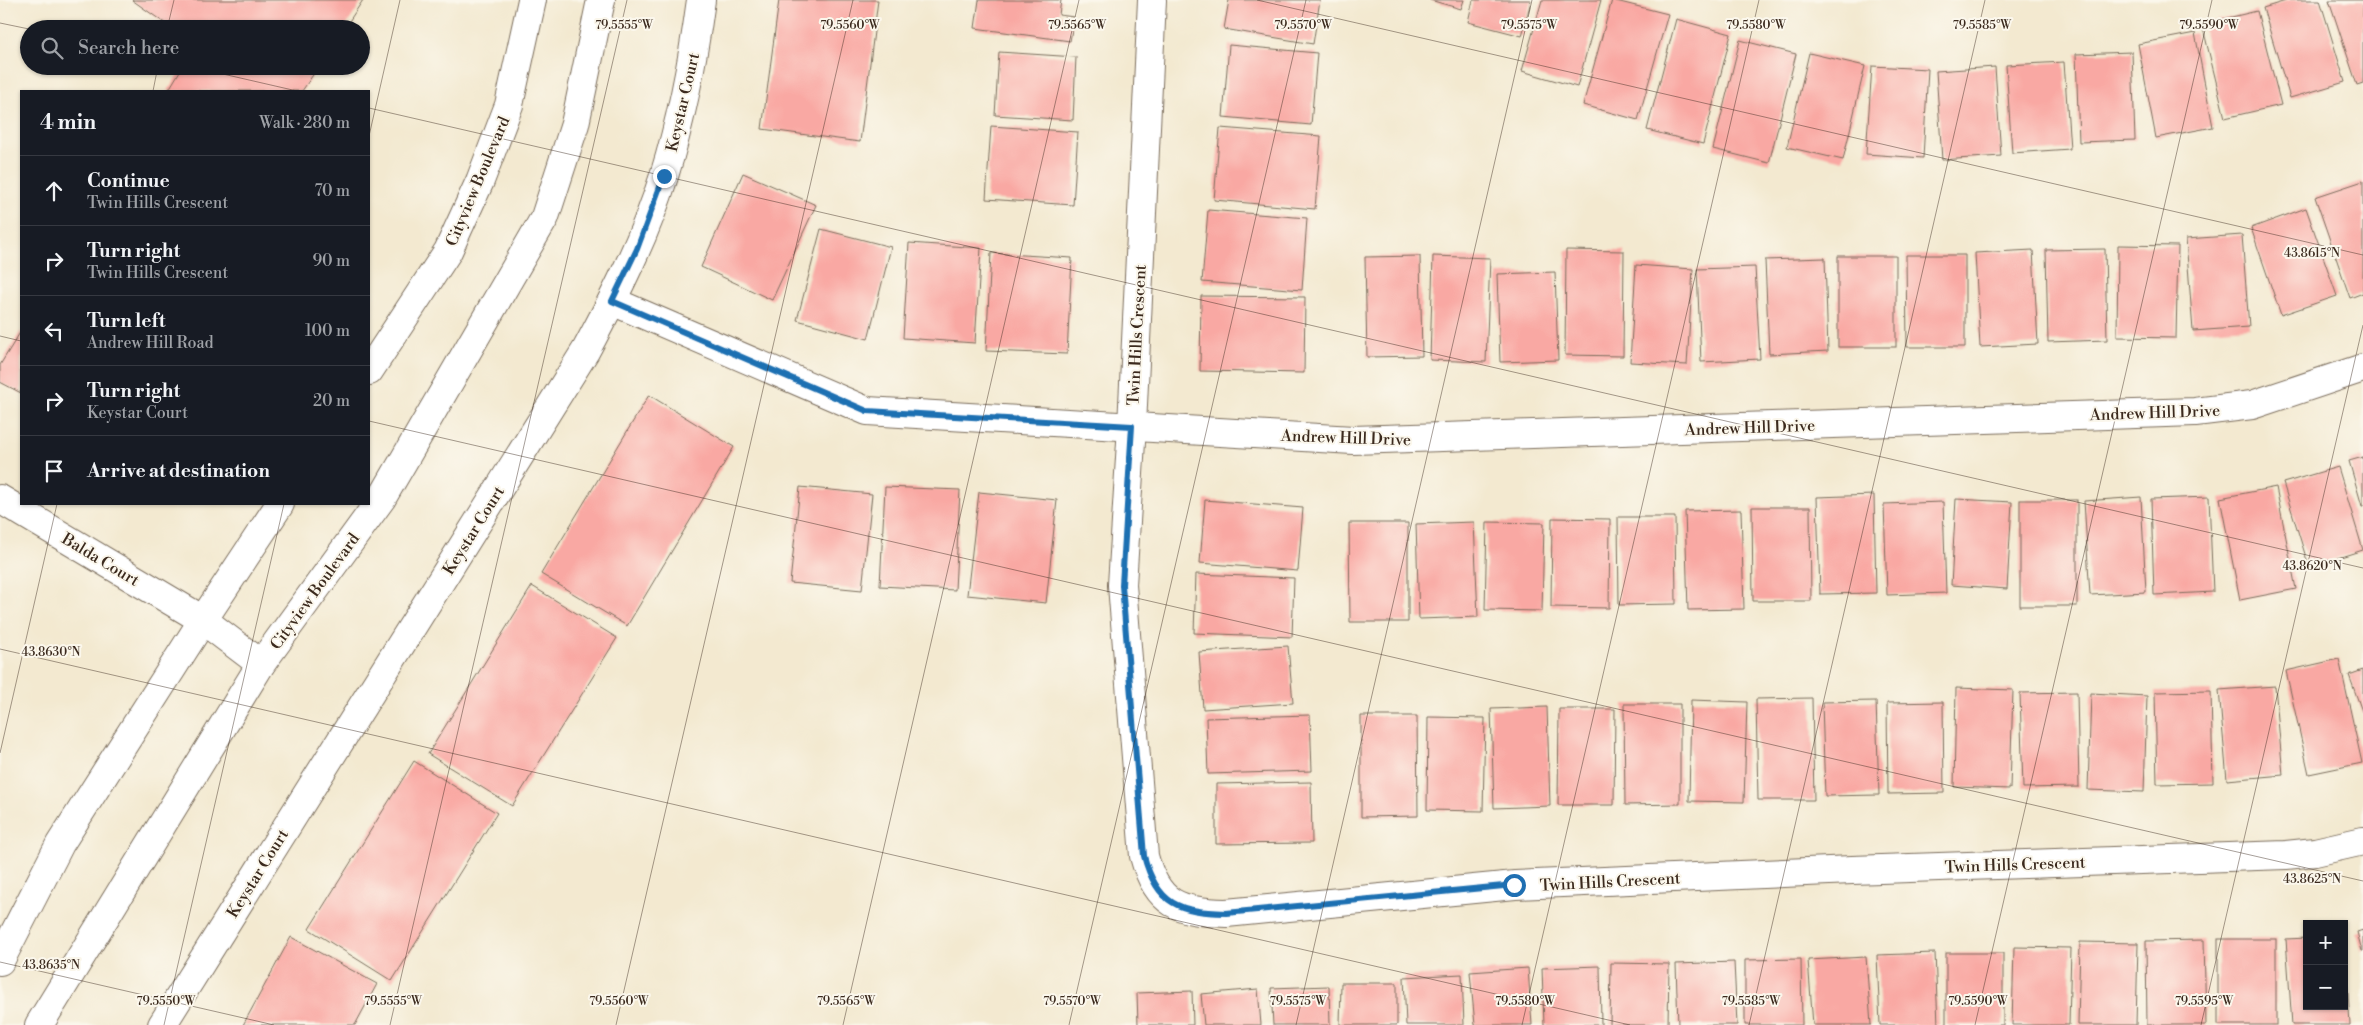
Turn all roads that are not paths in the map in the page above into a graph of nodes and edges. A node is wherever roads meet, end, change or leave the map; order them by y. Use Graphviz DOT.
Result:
graph roads {
  1 [pos="532,0"];
  2 [pos="601,0"];
  3 [pos="701,0"];
  4 [pos="1152,0"];
  5 [pos="612,301"];
  6 [pos="2363,368"];
  7 [pos="370,369"];
  8 [pos="1132,426"];
  9 [pos="0,499"];
  10 [pos="279,505"];
  11 [pos="203,620"];
  12 [pos="261,664"];
  13 [pos="2363,841"];
  14 [pos="0,961"];
  15 [pos="39,1025"];
  16 [pos="162,1025"];
  1 -- 7 [label="street, Cityview Boulevard"];
  2 -- 12 [label="street, Cityview Boulevard"];
  3 -- 5 [label="street, Keystar Court"];
  4 -- 8 [label="street, Twin Hills Crescent"];
  5 -- 8 [label="street, Andrew Hill Drive"];
  5 -- 16 [label="street, Keystar Court"];
  6 -- 8 [label="street, Andrew Hill Drive"];
  8 -- 13 [label="street, Twin Hills Crescent"];
  9 -- 11 [label="street, Balda Court"];
  10 -- 11 [label="street"];
  11 -- 12 [label="street"];
  11 -- 14 [label="street"];
  12 -- 15 [label="street, Cityview Boulevard"];
}
